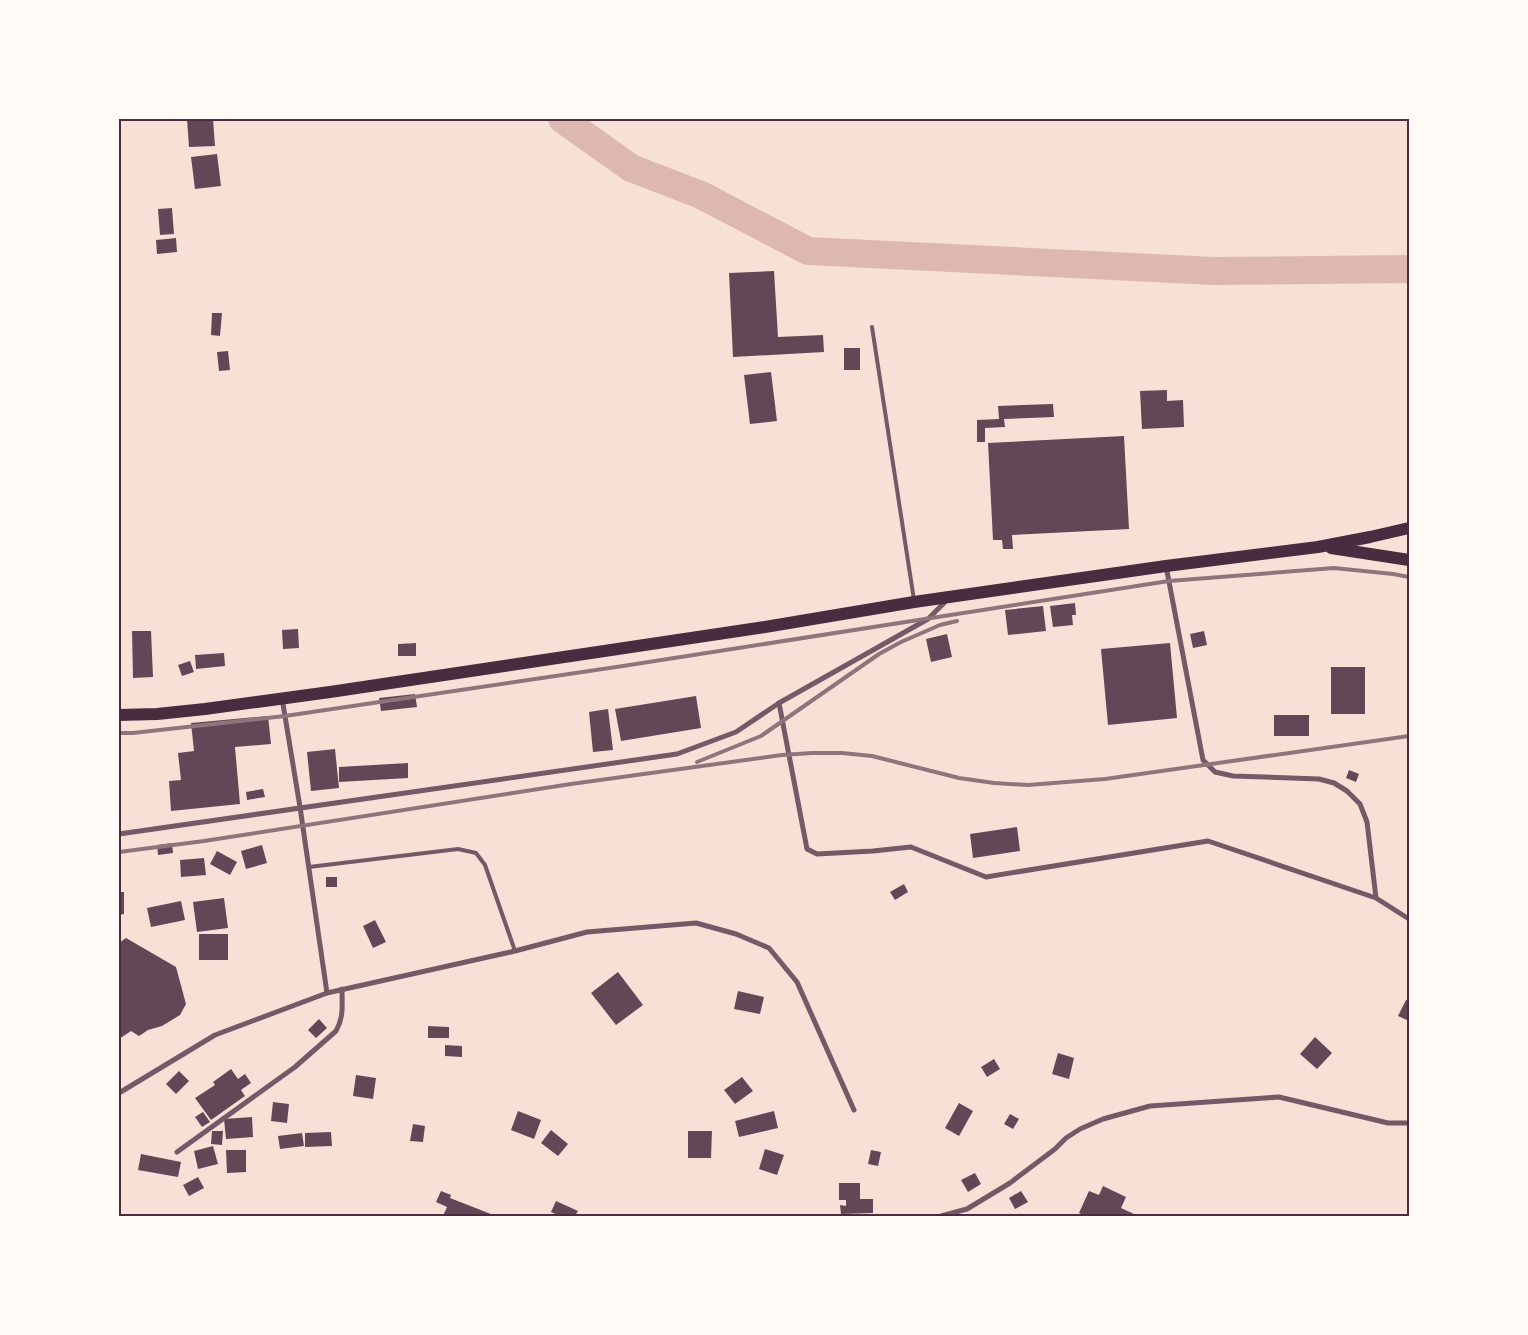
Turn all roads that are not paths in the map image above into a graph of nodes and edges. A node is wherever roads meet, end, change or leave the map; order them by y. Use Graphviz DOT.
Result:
graph roads {
  1 [pos="872,327"];
  2 [pos="1409,528"];
  3 [pos="1318,547"];
  4 [pos="1409,560"];
  5 [pos="1166,566"];
  6 [pos="950,598"];
  7 [pos="914,602"];
  8 [pos="282,698"];
  9 [pos="779,703"];
  10 [pos="119,715"];
  11 [pos="300,807"];
  12 [pos="119,834"];
  13 [pos="309,867"];
  14 [pos="1376,898"];
  15 [pos="1409,919"];
  16 [pos="515,950"];
  17 [pos="342,989"];
  18 [pos="327,993"];
  19 [pos="119,1093"];
  20 [pos="854,1110"];
  21 [pos="1409,1123"];
  22 [pos="177,1152"];
  23 [pos="940,1216"];
  1 -- 7 [label="lane"];
  2 -- 3 [label="main road"];
  3 -- 4 [label="main road"];
  3 -- 5 [label="main road"];
  5 -- 6 [label="main road"];
  5 -- 14 [label="street"];
  6 -- 7 [label="main road"];
  6 -- 9 [label="street"];
  7 -- 8 [label="main road"];
  8 -- 10 [label="main road"];
  8 -- 11 [label="street"];
  9 -- 11 [label="street"];
  9 -- 14 [label="street"];
  11 -- 12 [label="street"];
  11 -- 13 [label="street"];
  13 -- 16 [label="lane"];
  13 -- 18 [label="street"];
  14 -- 15 [label="street"];
  16 -- 17 [label="street"];
  16 -- 20 [label="street"];
  17 -- 18 [label="street"];
  17 -- 22 [label="street"];
  18 -- 19 [label="street"];
  21 -- 23 [label="street"];
}
